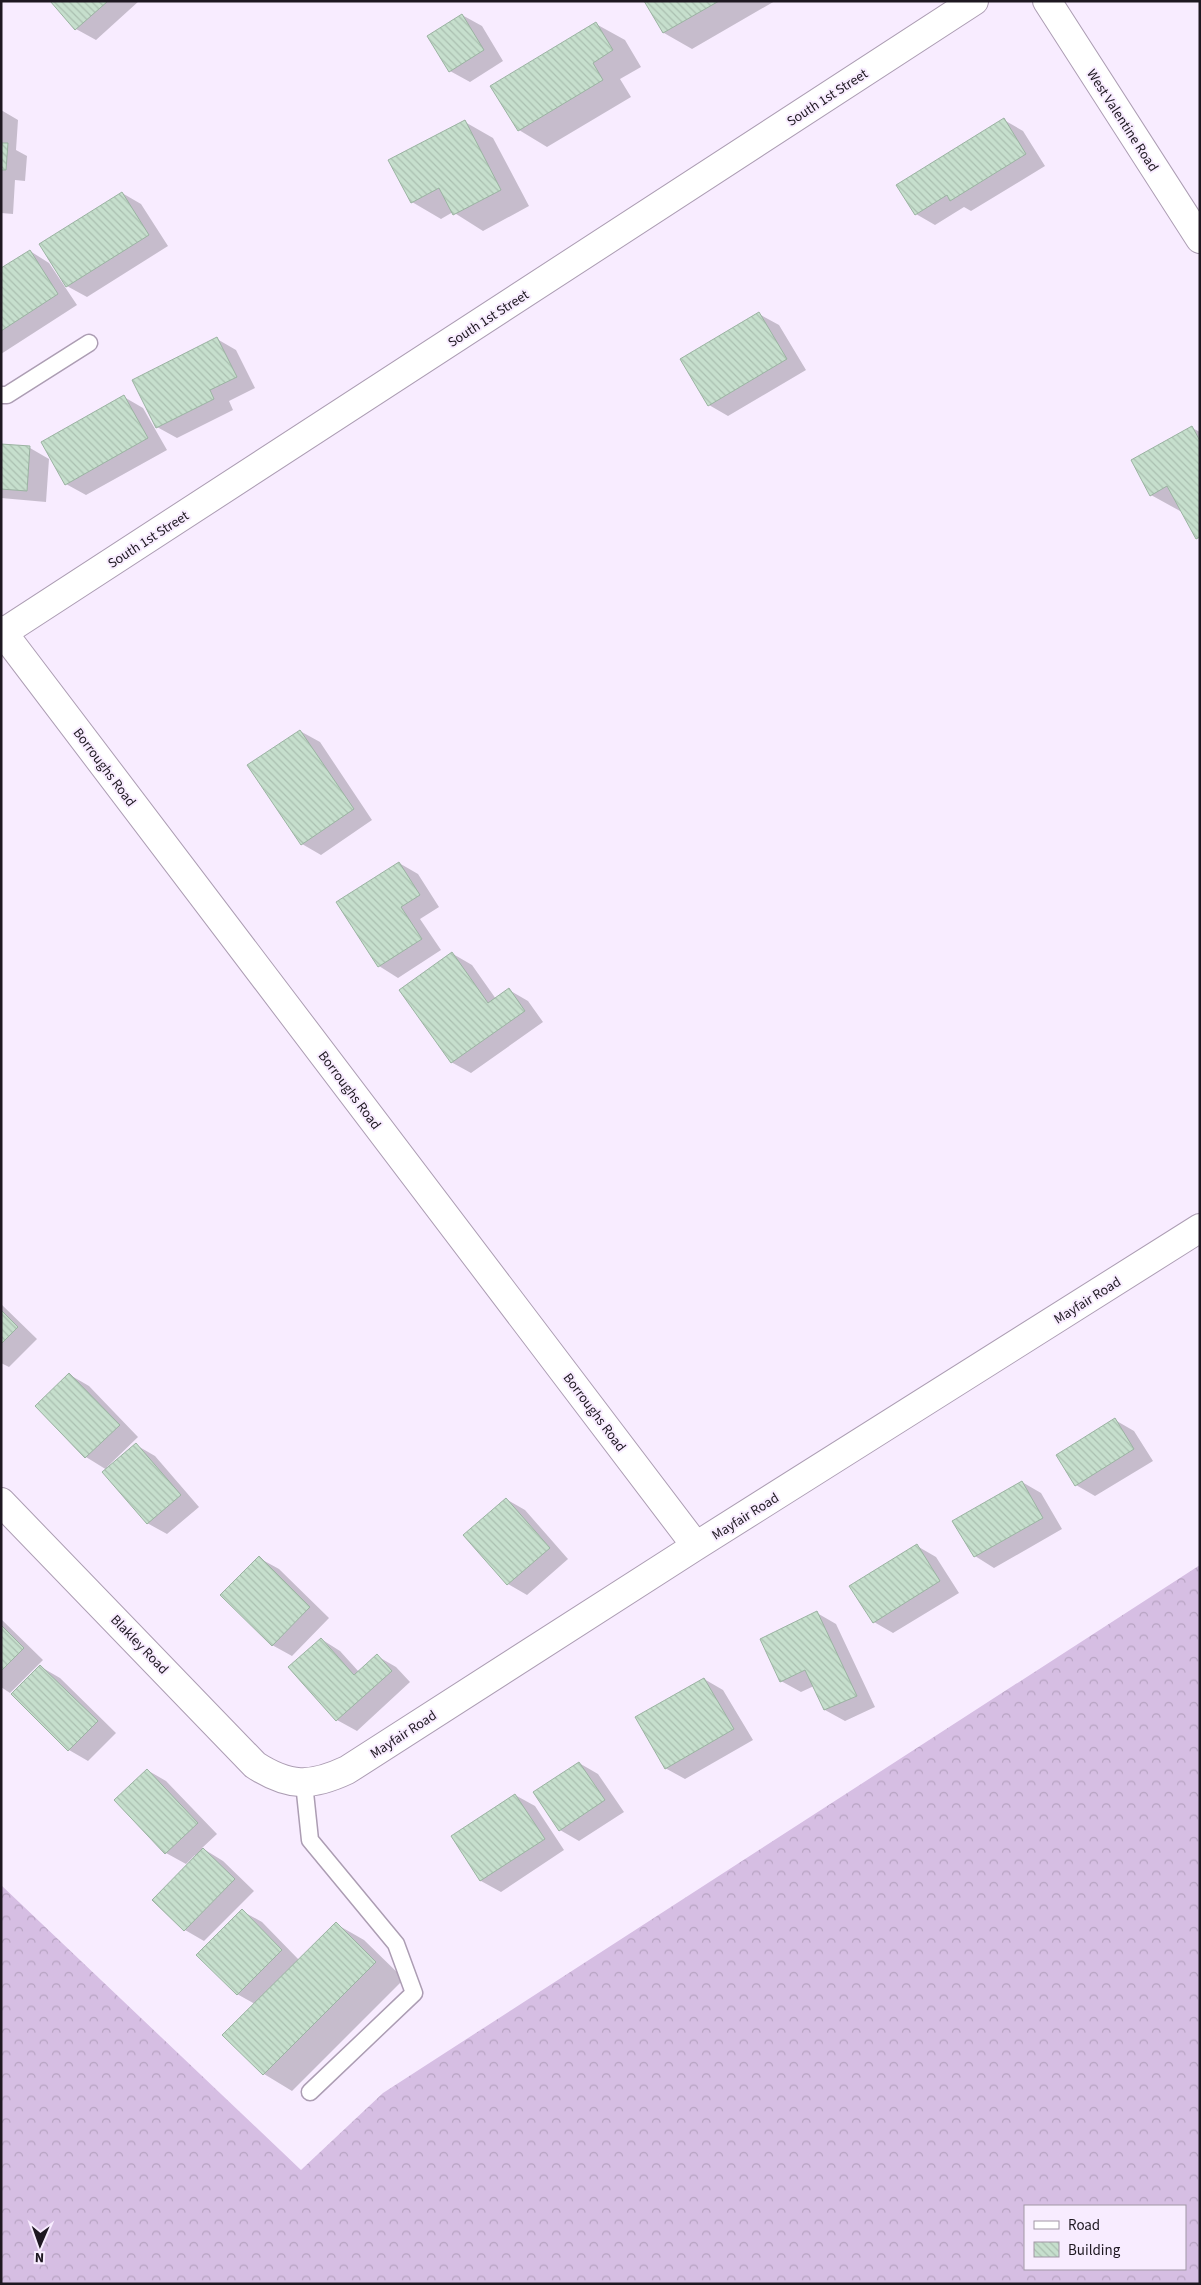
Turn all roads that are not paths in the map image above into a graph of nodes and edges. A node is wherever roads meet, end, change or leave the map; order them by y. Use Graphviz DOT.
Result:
graph roads {
  1 [pos="974,1"];
  2 [pos="1046,1"];
  3 [pos="1200,239"];
  4 [pos="89,343"];
  5 [pos="1,395"];
  6 [pos="2,632"];
  7 [pos="1200,1228"];
  8 [pos="1,1502"];
  9 [pos="696,1546"];
  10 [pos="294,1782"];
  11 [pos="310,2092"];
  1 -- 6 [label="street, South 1st Street"];
  2 -- 3 [label="street, West Valentine Road"];
  4 -- 5 [label="lane"];
  6 -- 9 [label="street, Borroughs Road"];
  7 -- 9 [label="street, Mayfair Road"];
  8 -- 10 [label="street, Blakley Road"];
  9 -- 10 [label="street, Mayfair Road"];
  10 -- 11 [label="lane"];
}
